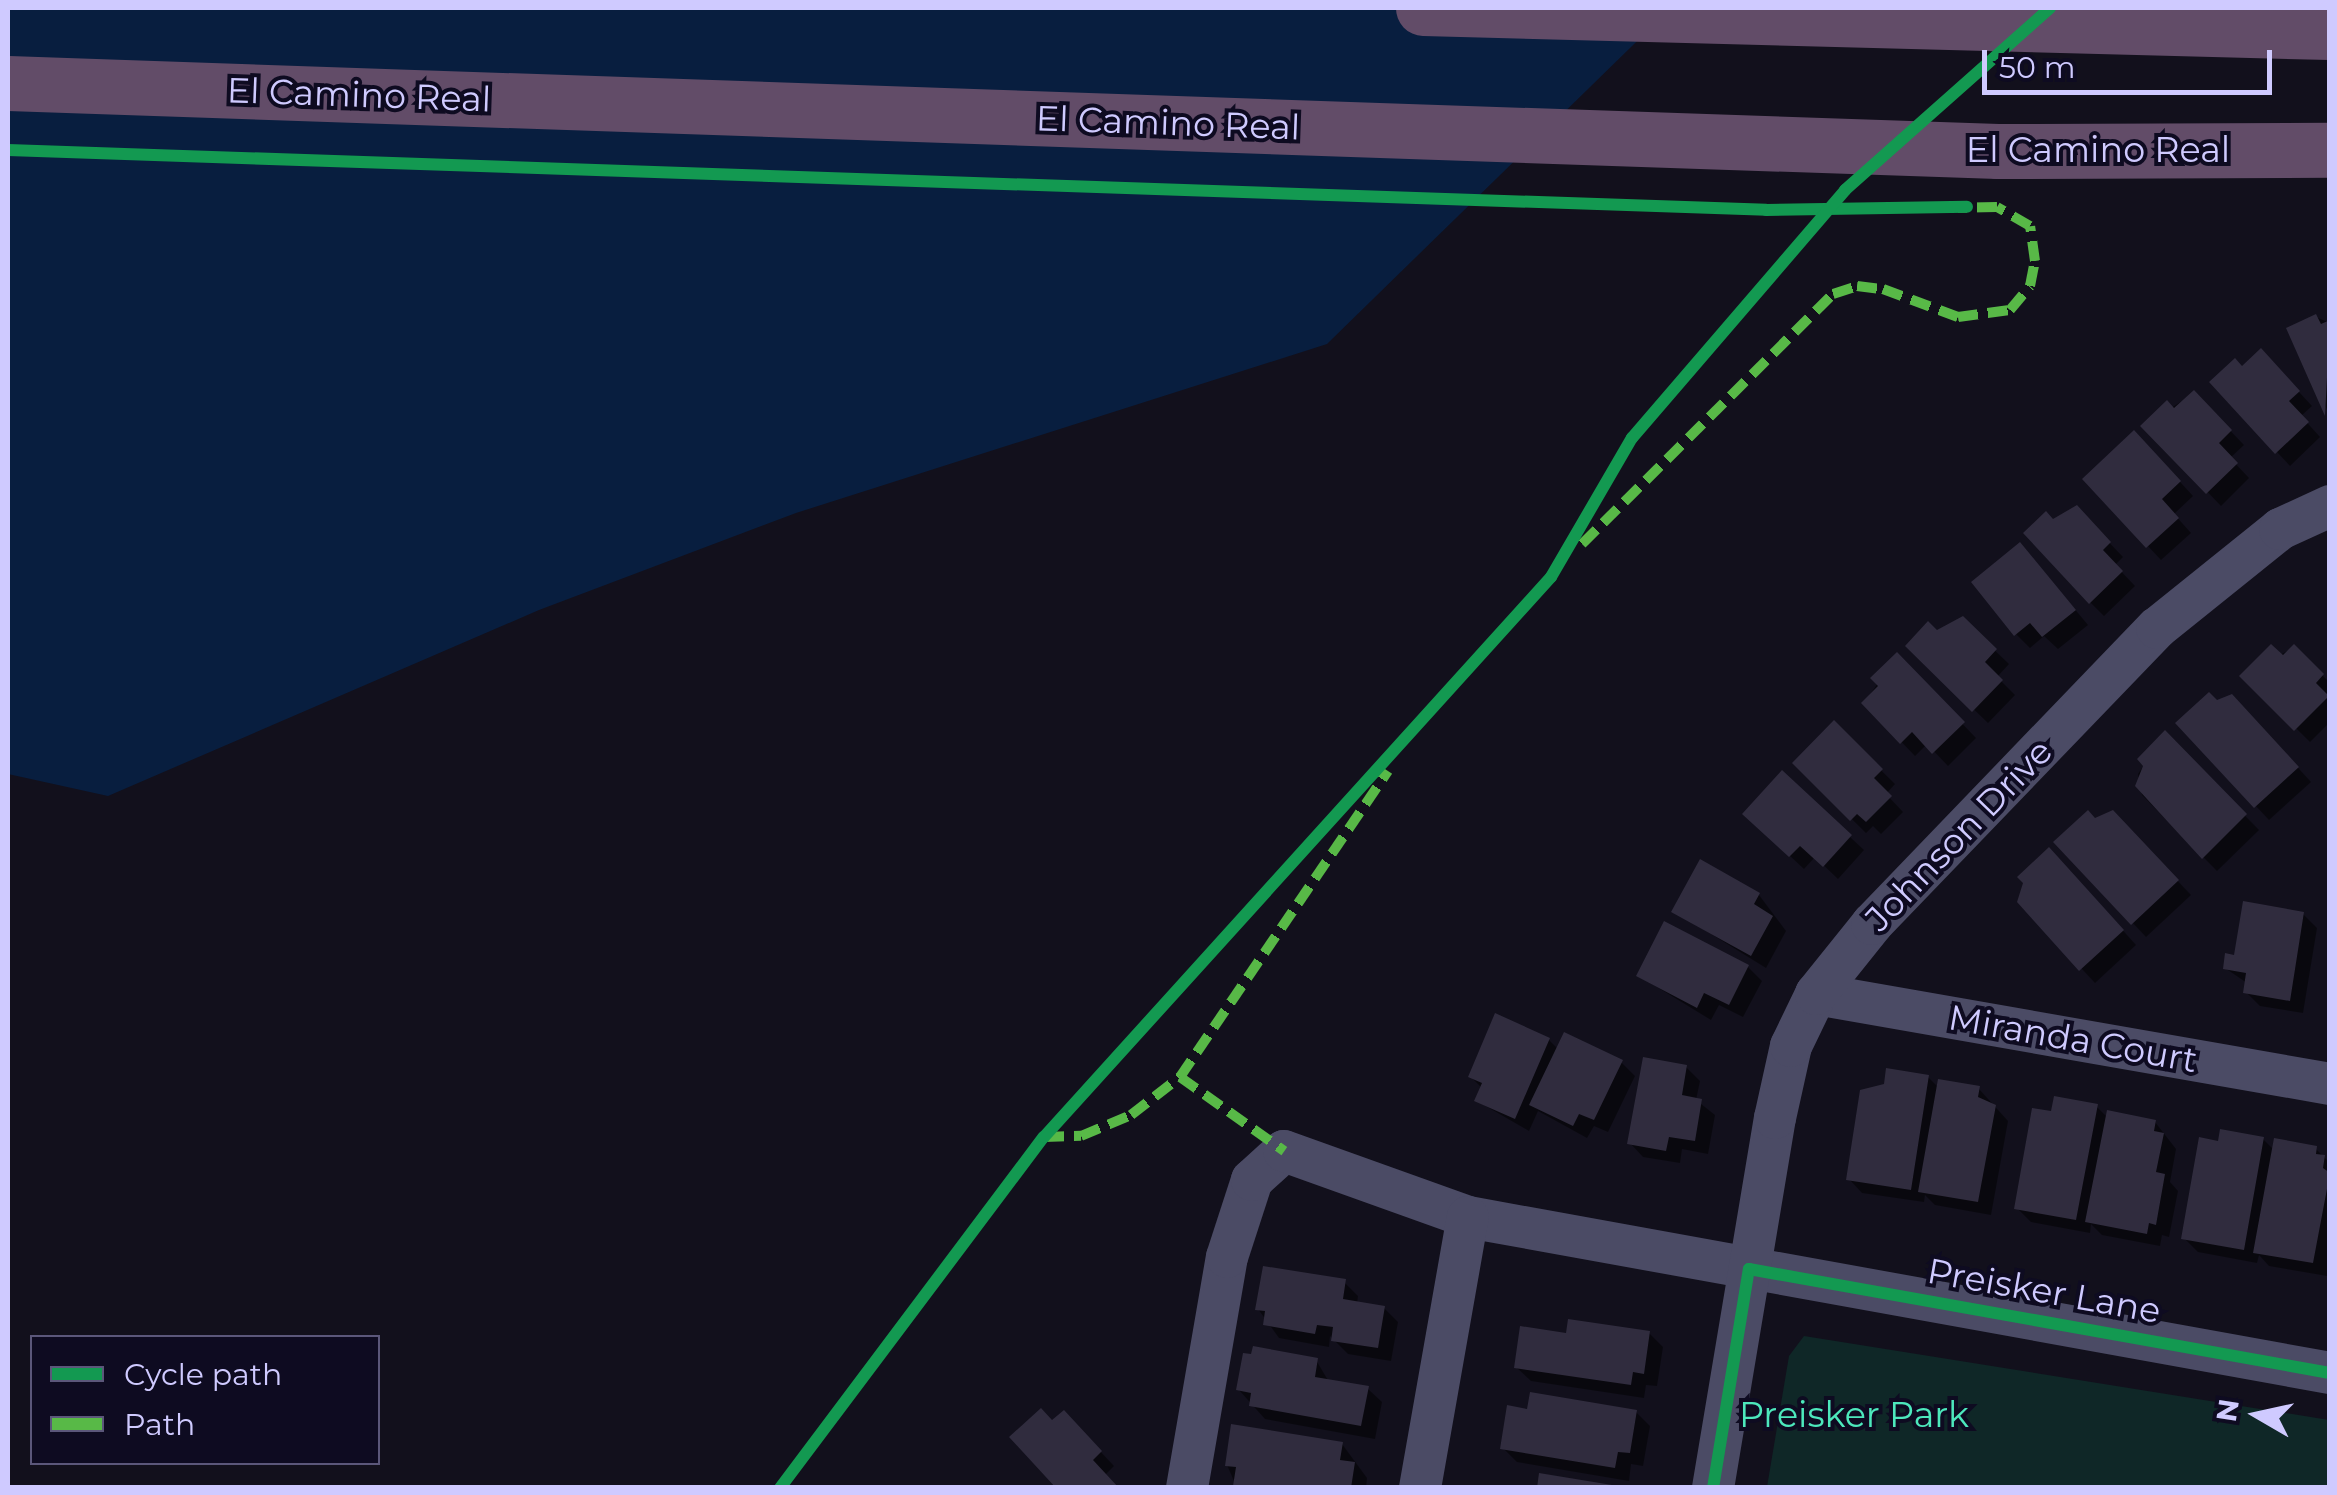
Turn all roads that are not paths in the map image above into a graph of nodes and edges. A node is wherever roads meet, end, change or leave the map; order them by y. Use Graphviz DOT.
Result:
graph roads {
  1 [pos="1423,8"];
  2 [pos="2330,32"];
  3 [pos="8,83"];
  4 [pos="2330,150"];
  5 [pos="2330,506"];
  6 [pos="1816,994"];
  7 [pos="2330,1084"];
  8 [pos="1468,1216"];
  9 [pos="1749,1268"];
  10 [pos="2330,1372"];
  11 [pos="1187,1488"];
  12 [pos="1420,1488"];
  13 [pos="1713,1488"];
  1 -- 2 [label="highway"];
  3 -- 4 [label="highway, El Camino Real"];
  5 -- 6 [label="street, Johnson Drive"];
  6 -- 7 [label="street, Miranda Court"];
  6 -- 9 [label="street, Johnson Drive"];
  8 -- 9 [label="street, Preisker Lane"];
  8 -- 11 [label="street, Preisker Lane"];
  8 -- 12 [label="street"];
  9 -- 10 [label="street, Preisker Lane"];
  9 -- 13 [label="street, Johnson Drive"];
}
